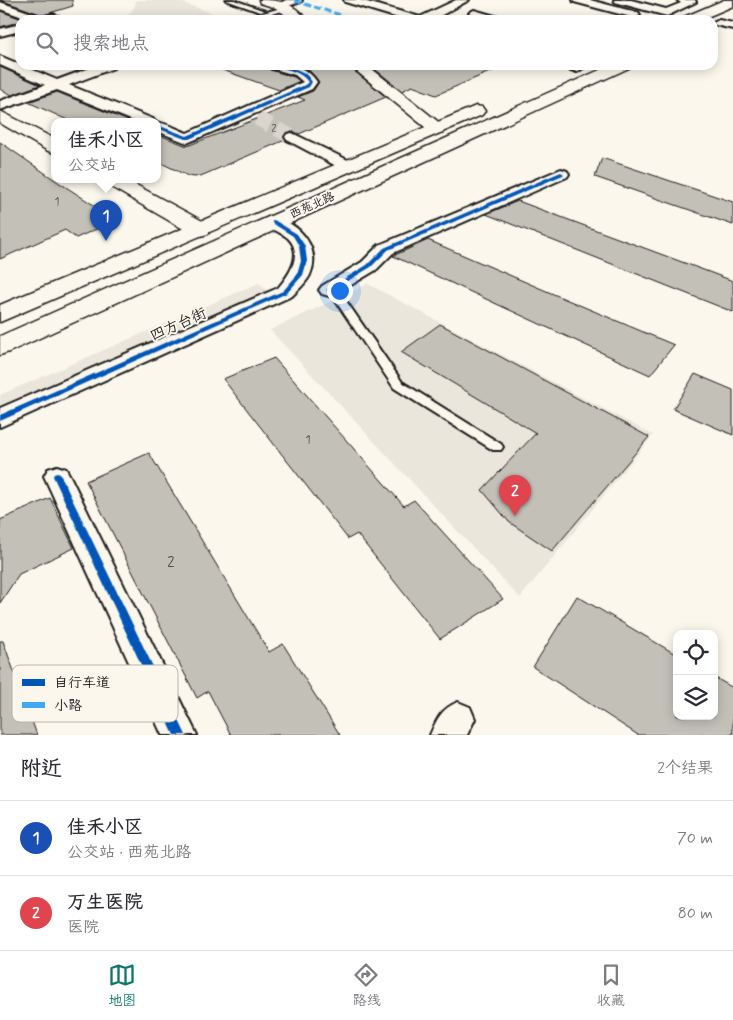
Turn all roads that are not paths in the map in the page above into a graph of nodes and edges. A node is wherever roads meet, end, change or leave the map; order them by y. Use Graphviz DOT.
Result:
graph roads {
  1 [pos="229,0"];
  2 [pos="244,0"];
  3 [pos="297,0"];
  4 [pos="349,0"];
  5 [pos="464,0"];
  6 [pos="578,0"];
  7 [pos="619,0"];
  8 [pos="682,0"];
  9 [pos="733,1"];
  10 [pos="236,2"];
  11 [pos="0,5"];
  12 [pos="263,5"];
  13 [pos="283,7"];
  14 [pos="474,13"];
  15 [pos="28,15"];
  16 [pos="257,15"];
  17 [pos="293,15"];
  18 [pos="400,15"];
  19 [pos="434,15"];
  20 [pos="481,15"];
  21 [pos="634,15"];
  22 [pos="701,15"];
  23 [pos="733,16"];
  24 [pos="718,23"];
  25 [pos="718,24"];
  26 [pos="733,26"];
  27 [pos="15,28"];
  28 [pos="0,33"];
  29 [pos="0,60"];
  30 [pos="15,67"];
  31 [pos="22,70"];
  32 [pos="96,70"];
  33 [pos="296,70"];
  34 [pos="363,70"];
  35 [pos="567,70"];
  36 [pos="613,70"];
  37 [pos="56,85"];
  38 [pos="0,106"];
  39 [pos="0,116"];
  40 [pos="138,118"];
  41 [pos="161,128"];
  42 [pos="436,128"];
  43 [pos="292,137"];
  44 [pos="51,145"];
  45 [pos="348,166"];
  46 [pos="561,174"];
  47 [pos="118,183"];
  48 [pos="274,222"];
  49 [pos="200,229"];
  50 [pos="300,275"];
  51 [pos="334,293"];
  52 [pos="0,314"];
  53 [pos="0,346"];
  54 [pos="0,418"];
  55 [pos="497,447"];
  56 [pos="57,476"];
  57 [pos="147,665"];
  58 [pos="174,722"];
  59 [pos="180,735"];
  1 -- 10 [label="lane"];
  2 -- 10 [label="lane"];
  3 -- 13 [label="street"];
  4 -- 18 [label="street"];
  5 -- 19 [label="street"];
  6 -- 21 [label="street"];
  7 -- 8 [label="street"];
  9 -- 22 [label="main road"];
  10 -- 12 [label="lane"];
  11 -- 15 [label="street"];
  12 -- 13 [label="main road"];
  13 -- 16 [label="lane"];
  13 -- 17 [label="main road"];
  14 -- 20 [label="street"];
  23 -- 24 [label="main road"];
  25 -- 26 [label="street"];
  27 -- 28 [label="street"];
  29 -- 30 [label="street"];
  31 -- 37 [label="street"];
  32 -- 37 [label="street"];
  33 -- 41 [label="street"];
  34 -- 42 [label="main road"];
  35 -- 42 [label="main road, 西苑北路"];
  36 -- 48 [label="main road, 西苑北路"];
  37 -- 38 [label="street"];
  37 -- 40 [label="street"];
  39 -- 44 [label="main road"];
  42 -- 45 [label="main road, 西苑北路"];
  43 -- 45 [label="street"];
  45 -- 49 [label="main road, 西苑北路"];
  46 -- 51 [label="street"];
  47 -- 49 [label="main road"];
  48 -- 50 [label="street"];
  48 -- 53 [label="main road, 西苑北路"];
  49 -- 52 [label="main road, 西苑北路"];
  50 -- 51 [label="street"];
  50 -- 54 [label="street, 四方台街"];
  51 -- 55 [label="lane"];
  56 -- 57 [label="street"];
  58 -- 59 [label="street"];
}
